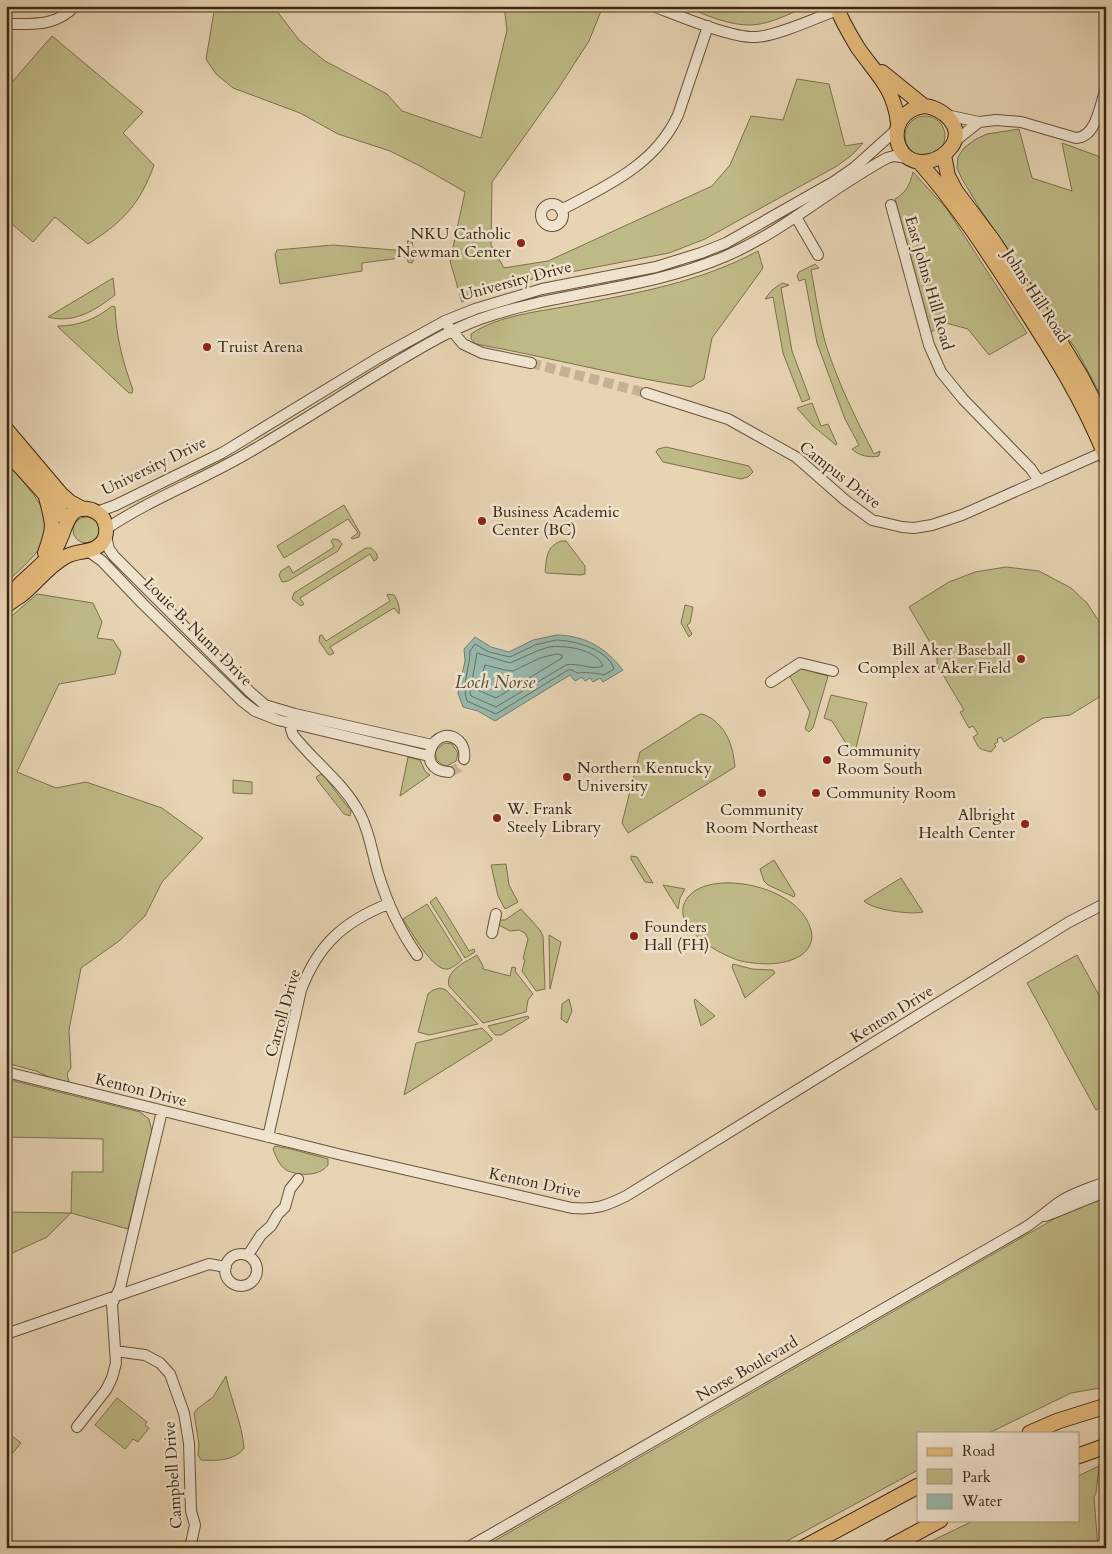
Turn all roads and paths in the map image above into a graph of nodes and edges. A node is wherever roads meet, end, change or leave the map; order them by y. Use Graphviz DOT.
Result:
graph roads {
  1 [pos="75,6"];
  2 [pos="463,6"];
  3 [pos="491,6"];
  4 [pos="653,6"];
  5 [pos="837,8"];
  6 [pos="6,24"];
  7 [pos="708,26"];
  8 [pos="868,62"];
  9 [pos="1106,88"];
  10 [pos="924,106"];
  11 [pos="946,115"];
  12 [pos="979,122"];
  13 [pos="897,127"];
  14 [pos="955,141"];
  15 [pos="944,154"];
  16 [pos="913,160"];
  17 [pos="891,205"];
  18 [pos="562,210"];
  19 [pos="796,217"];
  20 [pos="818,255"];
  21 [pos="445,321"];
  22 [pos="452,331"];
  23 [pos="531,363"];
  24 [pos="646,393"];
  25 [pos="1106,425"];
  26 [pos="6,429"];
  27 [pos="6,451"];
  28 [pos="1105,454"];
  29 [pos="1039,481"];
  30 [pos="45,494"];
  31 [pos="83,509"];
  32 [pos="97,512"];
  33 [pos="66,525"];
  34 [pos="106,533"];
  35 [pos="84,551"];
  36 [pos="42,563"];
  37 [pos="8,605"];
  38 [pos="833,671"];
  39 [pos="771,682"];
  40 [pos="294,718"];
  41 [pos="432,745"];
  42 [pos="429,756"];
  43 [pos="464,759"];
  44 [pos="449,772"];
  45 [pos="1106,903"];
  46 [pos="388,904"];
  47 [pos="496,914"];
  48 [pos="492,933"];
  49 [pos="417,955"];
  50 [pos="6,1072"];
  51 [pos="162,1111"];
  52 [pos="268,1137"];
  53 [pos="298,1180"];
  54 [pos="1106,1182"];
  55 [pos="1106,1192"];
  56 [pos="1042,1217"];
  57 [pos="248,1255"];
  58 [pos="226,1267"];
  59 [pos="118,1294"];
  60 [pos="6,1334"];
  61 [pos="115,1351"];
  62 [pos="1106,1406"];
  63 [pos="77,1427"];
  64 [pos="1032,1432"];
  65 [pos="1106,1446"];
  66 [pos="1080,1455"];
  67 [pos="917,1487"];
  68 [pos="936,1522"];
  69 [pos="190,1548"];
  70 [pos="466,1548"];
  71 [pos="803,1548"];
  72 [pos="888,1548"];
  1 -- 6 [label="street"];
  2 -- 3 [label="street"];
  4 -- 7 [label="street"];
  5 -- 7 [label="street"];
  5 -- 8 [label="main road"];
  7 -- 18 [label="street"];
  8 -- 10 [label="main road"];
  8 -- 13 [label="main road"];
  9 -- 12 [label="street"];
  10 -- 11 [label="main road"];
  10 -- 13 [label="main road"];
  11 -- 12 [label="street"];
  11 -- 14 [label="main road"];
  12 -- 14 [label="street"];
  13 -- 16 [label="main road"];
  13 -- 21 [label="street, University Drive"];
  14 -- 15 [label="main road"];
  15 -- 16 [label="main road"];
  15 -- 25 [label="main road, Johns Hill Road"];
  16 -- 19 [label="street, University Drive"];
  16 -- 28 [label="main road, Johns Hill Road"];
  17 -- 29 [label="street, East Johns Hill Road"];
  19 -- 20 [label="street"];
  19 -- 22 [label="street, University Drive"];
  21 -- 22 [label="street"];
  21 -- 32 [label="street, University Drive"];
  22 -- 23 [label="street"];
  22 -- 34 [label="street, University Drive"];
  24 -- 29 [label="street, Campus Drive"];
  26 -- 31 [label="main road"];
  27 -- 30 [label="main road"];
  28 -- 29 [label="street, Campus Drive"];
  30 -- 33 [label="main road"];
  30 -- 36 [label="main road"];
  31 -- 32 [label="main road, University Drive"];
  31 -- 33 [label="main road, University Drive"];
  32 -- 34 [label="main road, University Drive"];
  33 -- 35 [label="main road"];
  33 -- 36 [label="main road, University Drive"];
  34 -- 35 [label="main road, University Drive"];
  34 -- 40 [label="street, Louie B. Nunn Drive"];
  35 -- 37 [label="main road, University Drive"];
  35 -- 40 [label="street, Louie B. Nunn Drive"];
  36 -- 37 [label="main road, University Drive"];
  38 -- 39 [label="street"];
  40 -- 41 [label="street, Louie B. Nunn Drive"];
  40 -- 42 [label="street, Louie B. Nunn Drive"];
  40 -- 46 [label="street"];
  41 -- 42 [label="street"];
  41 -- 43 [label="street"];
  42 -- 44 [label="street"];
  45 -- 52 [label="street, Kenton Drive"];
  46 -- 49 [label="street"];
  46 -- 52 [label="street, Carroll Drive"];
  47 -- 48 [label="street"];
  50 -- 51 [label="street, Kenton Drive"];
  51 -- 52 [label="street, Kenton Drive"];
  51 -- 59 [label="street"];
  53 -- 57 [label="street"];
  54 -- 56 [label="street, Norse Boulevard"];
  55 -- 56 [label="street, Norse Boulevard"];
  56 -- 70 [label="street, Norse Boulevard"];
  57 -- 58 [label="street"];
  57 -- 58 [label="street"];
  58 -- 59 [label="street"];
  59 -- 60 [label="street"];
  59 -- 61 [label="street"];
  61 -- 63 [label="street"];
  61 -- 69 [label="street, Campbell Drive"];
  62 -- 64 [label="highway"];
  65 -- 66 [label="highway"];
  67 -- 71 [label="highway"];
  68 -- 72 [label="highway"];
}
